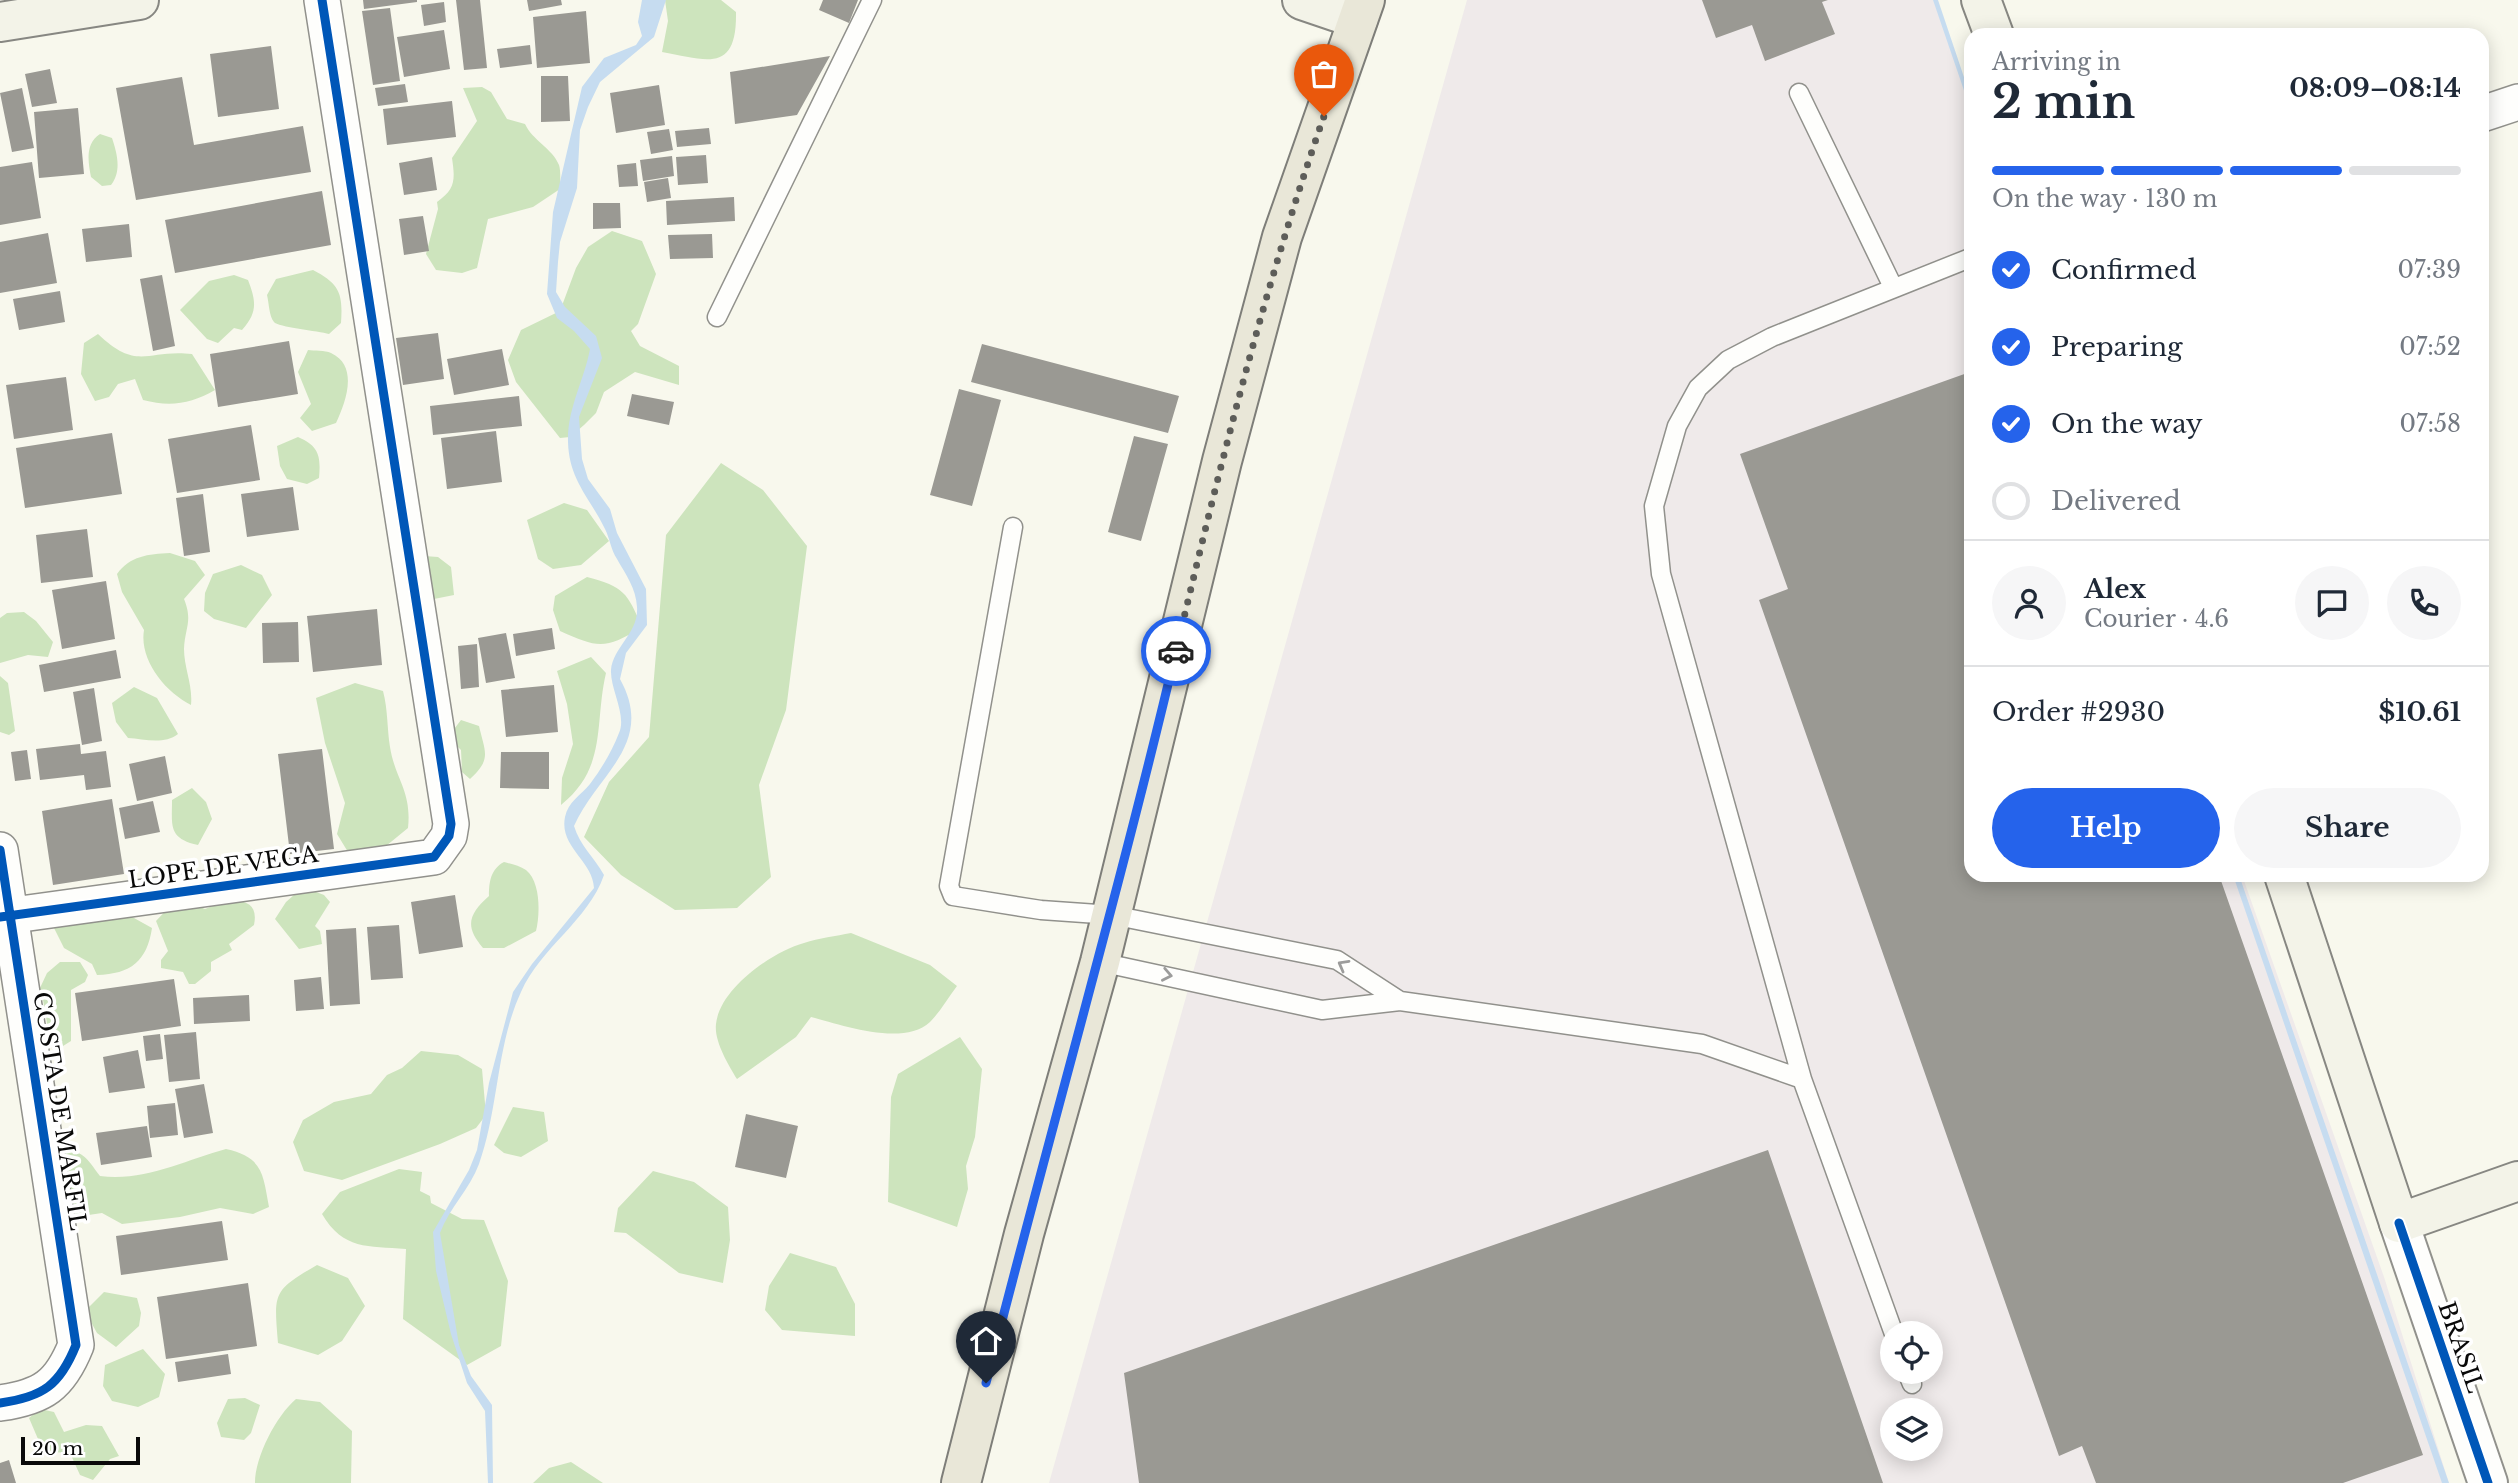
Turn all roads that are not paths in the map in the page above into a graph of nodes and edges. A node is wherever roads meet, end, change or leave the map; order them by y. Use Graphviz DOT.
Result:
graph roads {
  1 [pos="139,0"];
  2 [pos="322,0"];
  3 [pos="872,0"];
  4 [pos="1302,0"];
  5 [pos="1981,0"];
  6 [pos="1362,9"];
  7 [pos="0,22"];
  8 [pos="1991,28"];
  9 [pos="1799,93"];
  10 [pos="2518,102"];
  11 [pos="2489,112"];
  12 [pos="1964,260"];
  13 [pos="1893,287"];
  14 [pos="717,317"];
  15 [pos="1013,527"];
  16 [pos="0,850"];
  17 [pos="2286,882"];
  18 [pos="1112,915"];
  19 [pos="6,916"];
  20 [pos="1100,962"];
  21 [pos="1400,1001"];
  22 [pos="1802,1079"];
  23 [pos="2518,1181"];
  24 [pos="2399,1223"];
  25 [pos="1889,1321"];
  26 [pos="0,1403"];
  27 [pos="961,1483"];
  28 [pos="2488,1483"];
  1 -- 7 [label="main road"];
  2 -- 19 [label="street, LOPE DE VEGA"];
  3 -- 14 [label="lane"];
  4 -- 6 [label="main road"];
  5 -- 8 [label="main road"];
  6 -- 18 [label="main road"];
  9 -- 13 [label="lane"];
  10 -- 11 [label="street"];
  12 -- 13 [label="lane"];
  13 -- 22 [label="lane"];
  15 -- 18 [label="lane"];
  16 -- 19 [label="street, COSTA DE MARFIL"];
  17 -- 24 [label="main road, BRASIL"];
  18 -- 20 [label="main road"];
  21 -- 18 [label="lane, one-way"];
  19 -- 26 [label="street, COSTA DE MARFIL"];
  20 -- 21 [label="lane, one-way"];
  20 -- 27 [label="main road"];
  21 -- 22 [label="lane"];
  22 -- 25 [label="lane"];
  23 -- 24 [label="main road"];
  24 -- 28 [label="street, BRASIL"];
}
